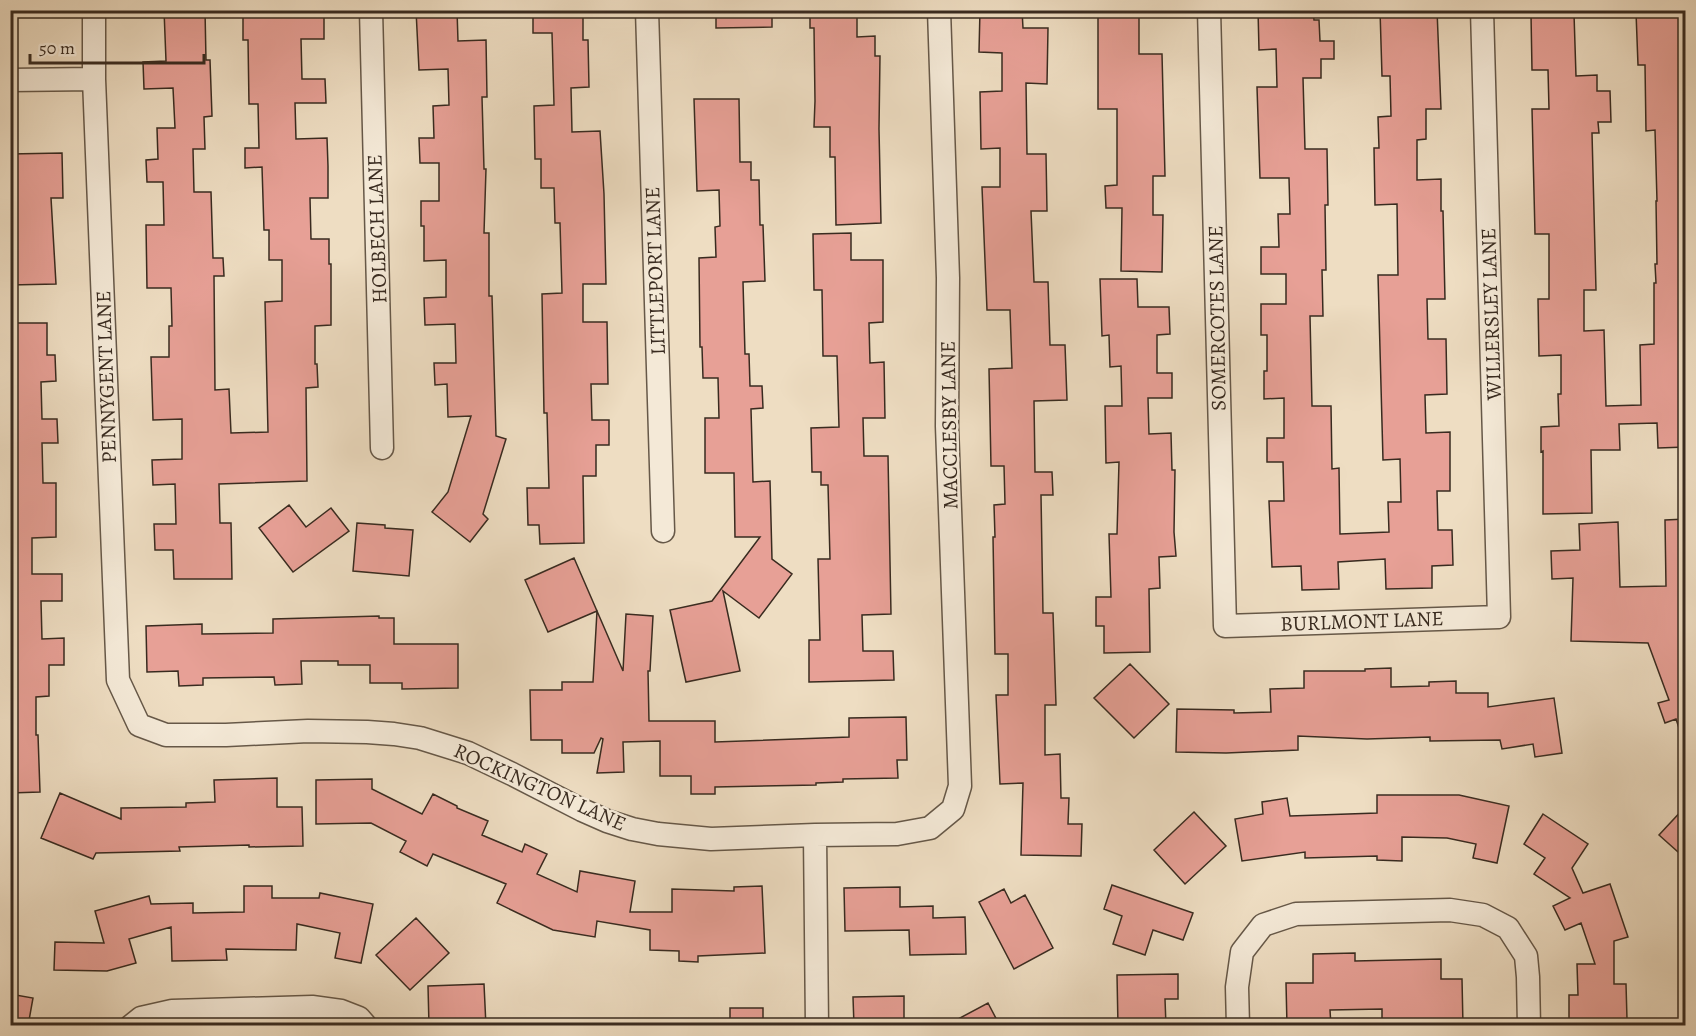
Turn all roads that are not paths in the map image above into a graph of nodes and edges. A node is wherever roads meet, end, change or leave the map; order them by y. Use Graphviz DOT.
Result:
graph roads {
  1 [pos="94,10"];
  2 [pos="371,10"];
  3 [pos="647,10"];
  4 [pos="939,10"];
  5 [pos="1209,10"];
  6 [pos="1482,10"];
  7 [pos="94,79"];
  8 [pos="10,80"];
  9 [pos="382,448"];
  10 [pos="663,531"];
  11 [pos="1499,617"];
  12 [pos="1225,626"];
  13 [pos="152,729"];
  14 [pos="930,828"];
  15 [pos="815,835"];
  16 [pos="131,1026"];
  17 [pos="366,1026"];
  18 [pos="817,1026"];
  19 [pos="1238,1026"];
  20 [pos="1529,1026"];
  1 -- 7 [label="street, PENNYGENT LANE"];
  2 -- 9 [label="street, HOLBECH LANE"];
  3 -- 10 [label="street, LITTLEPORT LANE"];
  4 -- 14 [label="street, MACCLESBY LANE"];
  5 -- 12 [label="street, SOMERCOTES LANE"];
  6 -- 11 [label="street, WILLERSLEY LANE"];
  7 -- 8 [label="street"];
  7 -- 13 [label="street, PENNYGENT LANE"];
  11 -- 12 [label="street, BURLMONT LANE"];
  13 -- 15 [label="street, ROCKINGTON LANE"];
  14 -- 15 [label="street, ROCKINGTON LANE"];
  15 -- 18 [label="street"];
  16 -- 17 [label="street"];
  19 -- 20 [label="street"];
}
